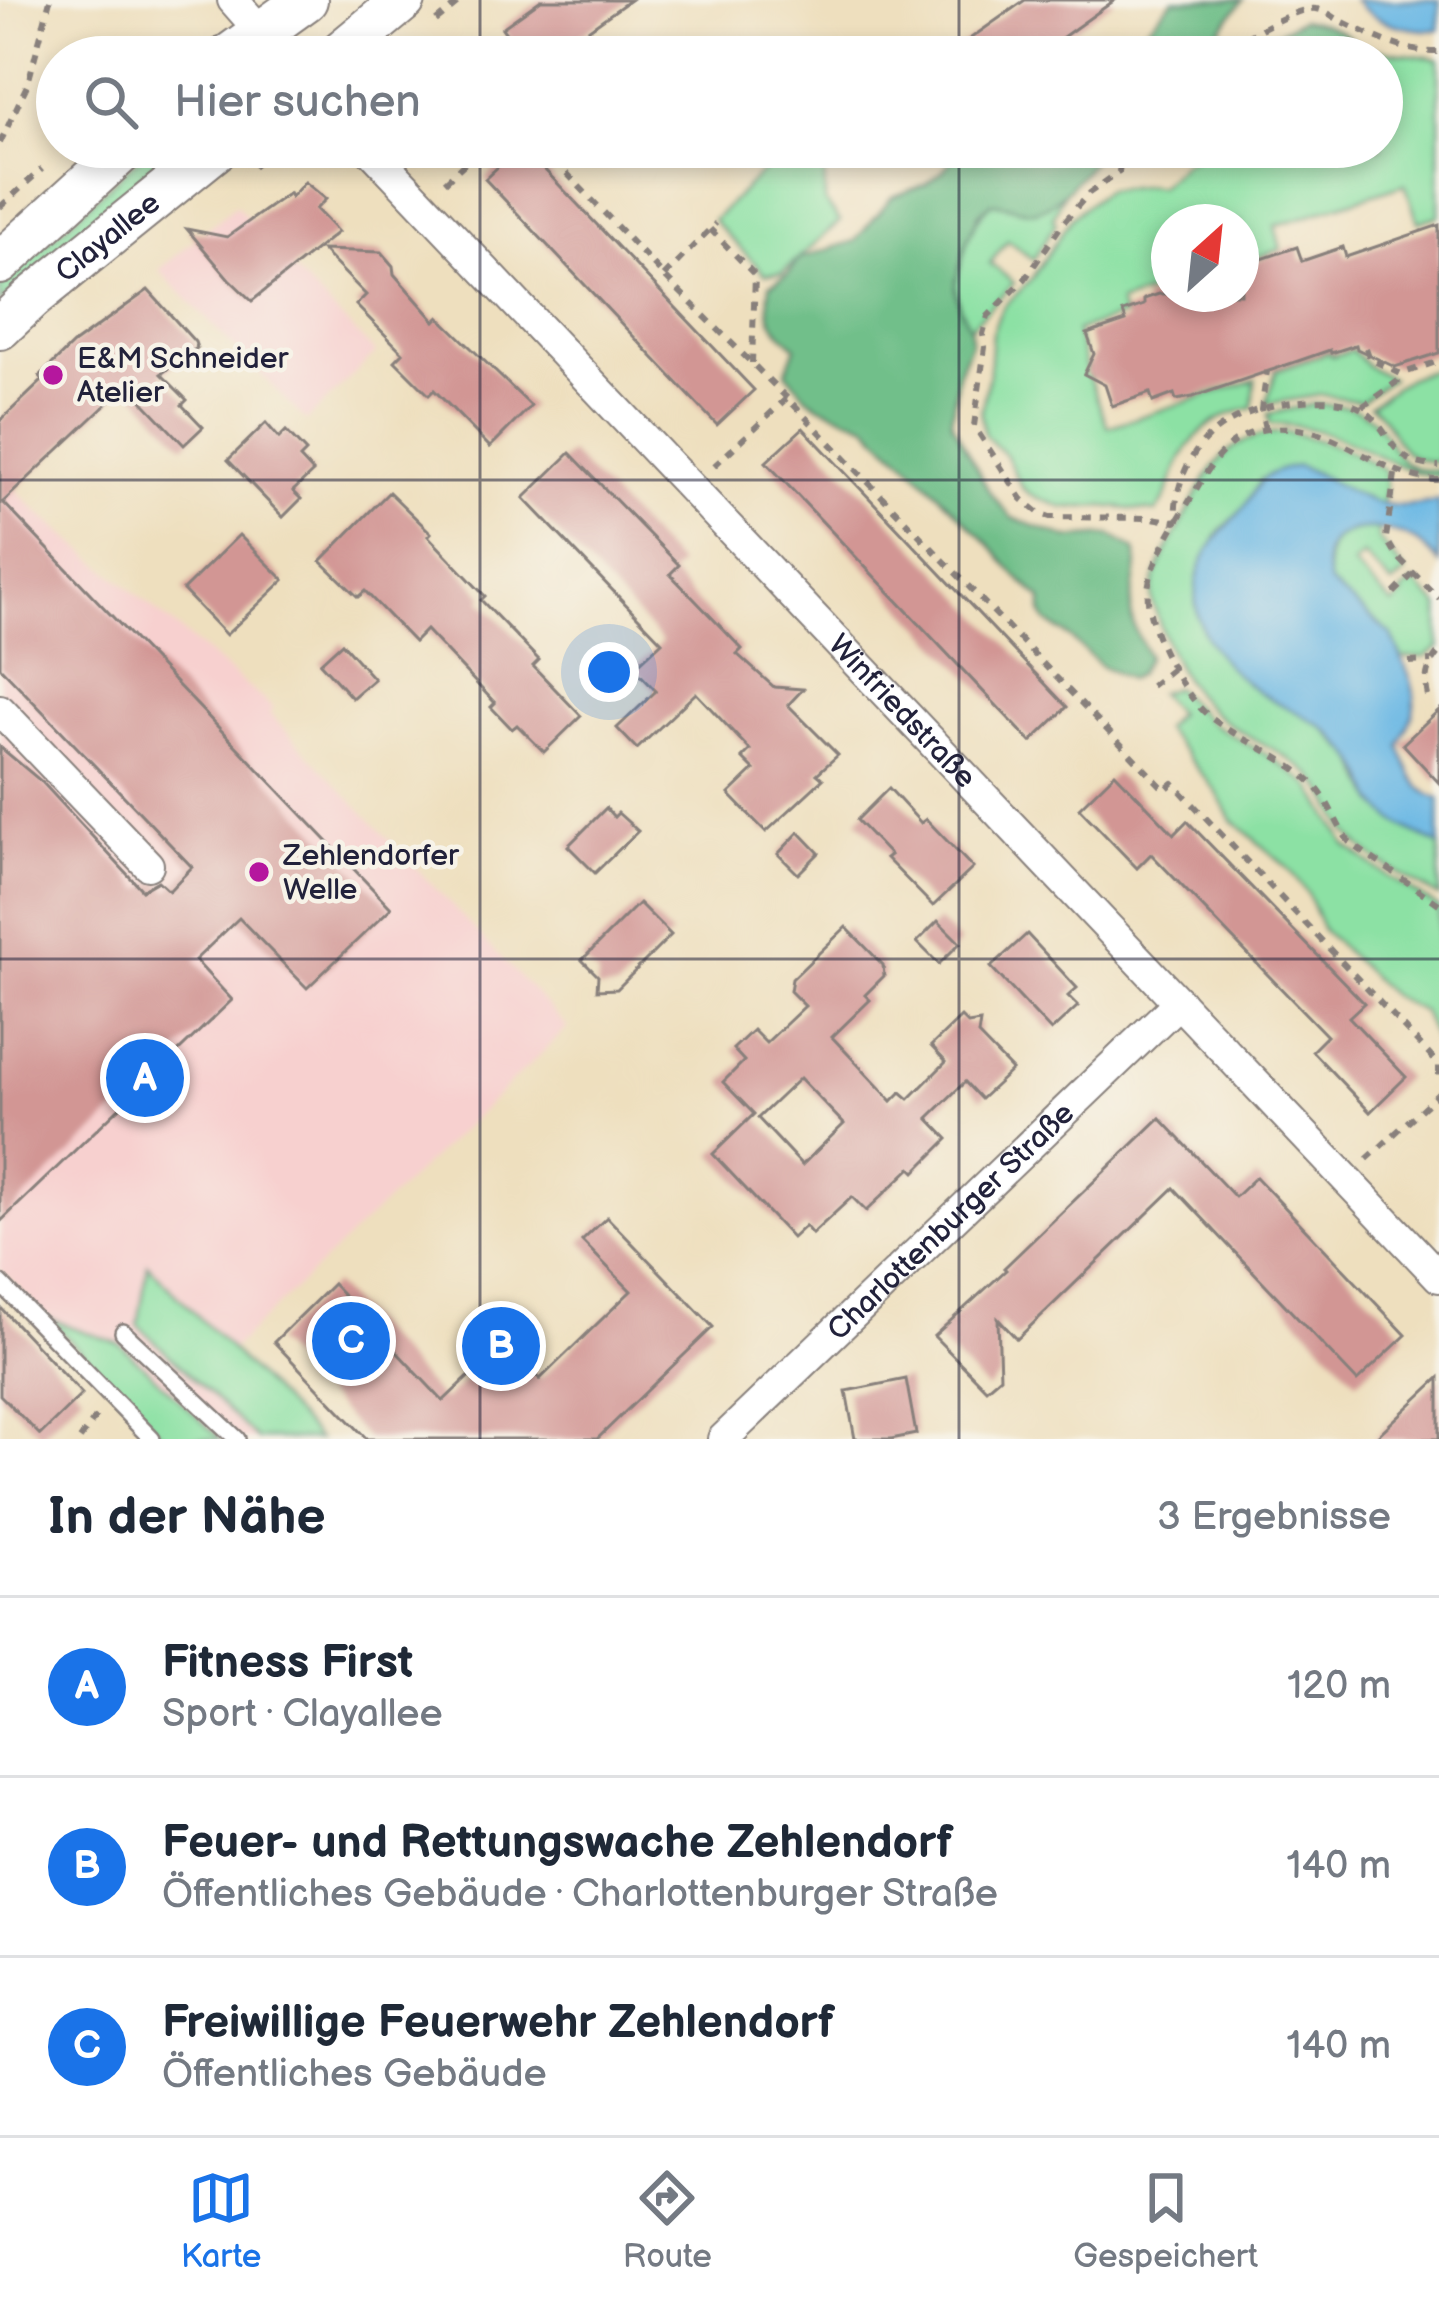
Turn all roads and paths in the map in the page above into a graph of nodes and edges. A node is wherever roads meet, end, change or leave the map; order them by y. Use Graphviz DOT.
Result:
graph roads {
  1 [pos="50,0"];
  2 [pos="305,0"];
  3 [pos="404,0"];
  4 [pos="40,36"];
  5 [pos="242,36"];
  6 [pos="360,36"];
  7 [pos="1250,36"];
  8 [pos="1373,36"];
  9 [pos="1403,48"];
  10 [pos="36,52"];
  11 [pos="1439,52"];
  12 [pos="0,143"];
  13 [pos="104,168"];
  14 [pos="185,168"];
  15 [pos="388,168"];
  16 [pos="460,168"];
  17 [pos="562,168"];
  18 [pos="1119,168"];
  19 [pos="445,183"];
  20 [pos="0,263"];
  21 [pos="664,276"];
  22 [pos="0,328"];
  23 [pos="1366,349"];
  24 [pos="752,363"];
  25 [pos="1439,364"];
  26 [pos="1268,371"];
  27 [pos="1401,374"];
  28 [pos="788,398"];
  29 [pos="1362,407"];
  30 [pos="1261,410"];
  31 [pos="1265,429"];
  32 [pos="1439,466"];
  33 [pos="713,467"];
  34 [pos="1395,472"];
  35 [pos="1439,480"];
  36 [pos="1176,522"];
  37 [pos="1413,574"];
  38 [pos="1394,592"];
  39 [pos="1439,599"];
  40 [pos="1439,652"];
  41 [pos="1431,661"];
  42 [pos="1408,662"];
  43 [pos="1172,669"];
  44 [pos="1151,686"];
  45 [pos="1428,696"];
  46 [pos="0,710"];
  47 [pos="148,865"];
  48 [pos="1439,904"];
  49 [pos="1179,1002"];
  50 [pos="1439,1080"];
  51 [pos="1439,1093"];
  52 [pos="1366,1161"];
  53 [pos="1439,1277"];
  54 [pos="0,1282"];
  55 [pos="123,1332"];
  56 [pos="152,1439"];
  57 [pos="237,1439"];
  58 [pos="723,1439"];
  1 -- 4 [label="path"];
  2 -- 5 [label="main road"];
  3 -- 6 [label="main road"];
  7 -- 8 [label="path"];
  9 -- 11 [label="path"];
  10 -- 12 [label="path"];
  13 -- 20 [label="main road, Clayallee"];
  14 -- 22 [label="main road, Clayallee"];
  15 -- 49 [label="street, Winfriedstraße"];
  16 -- 19 [label="path"];
  17 -- 21 [label="path"];
  18 -- 36 [label="path"];
  21 -- 24 [label="path"];
  21 -- 24 [label="path"];
  23 -- 27 [label="path"];
  24 -- 28 [label="path"];
  25 -- 27 [label="path"];
  26 -- 30 [label="path"];
  27 -- 29 [label="path"];
  28 -- 33 [label="path"];
  28 -- 50 [label="path"];
  29 -- 30 [label="path"];
  29 -- 32 [label="path"];
  30 -- 31 [label="path"];
  30 -- 36 [label="path"];
  31 -- 34 [label="path"];
  31 -- 36 [label="path"];
  34 -- 35 [label="path"];
  34 -- 37 [label="path"];
  36 -- 43 [label="path"];
  37 -- 38 [label="path"];
  37 -- 39 [label="path"];
  40 -- 41 [label="path"];
  41 -- 42 [label="path"];
  41 -- 45 [label="path"];
  43 -- 44 [label="path"];
  43 -- 48 [label="path"];
  46 -- 47 [label="street"];
  49 -- 53 [label="street, Winfriedstraße"];
  49 -- 58 [label="street, Charlottenburger Straße"];
  51 -- 52 [label="path"];
  54 -- 56 [label="lane"];
  55 -- 57 [label="lane"];
}
